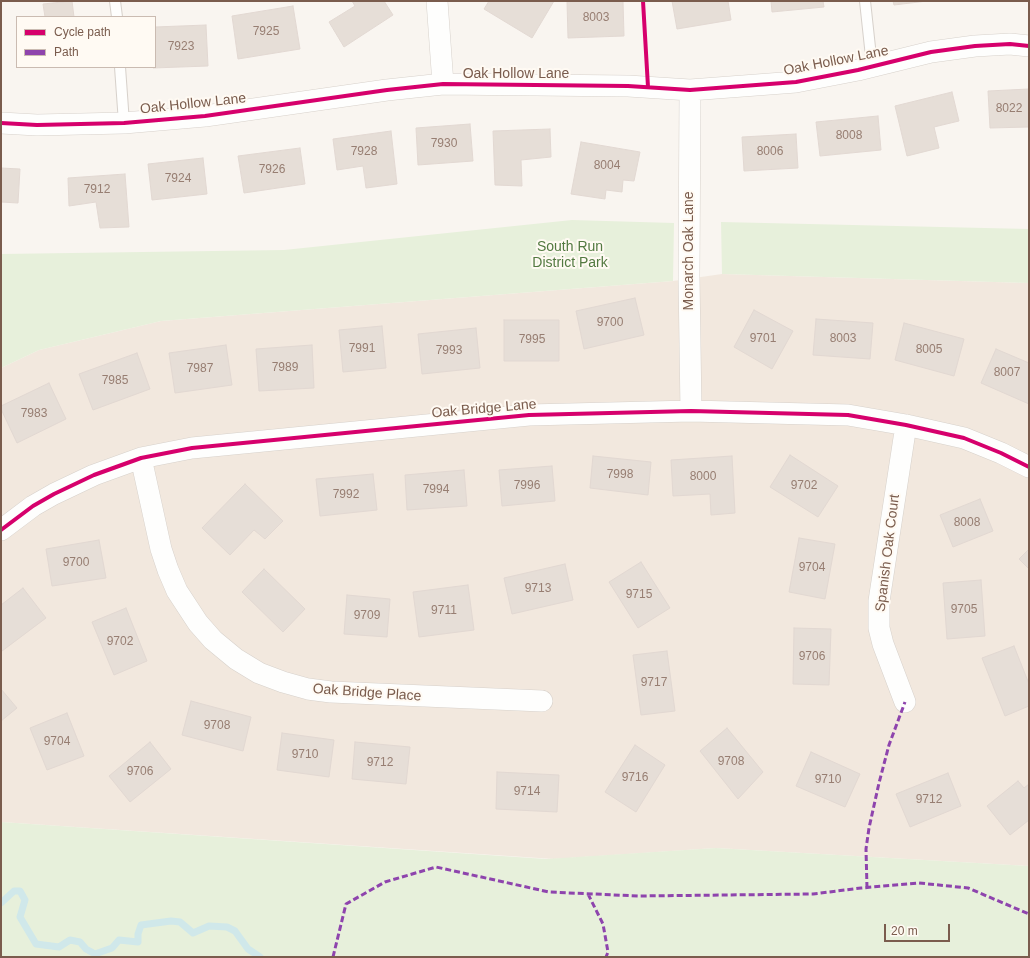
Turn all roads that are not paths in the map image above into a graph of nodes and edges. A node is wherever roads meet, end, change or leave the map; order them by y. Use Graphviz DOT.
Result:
graph roads {
  1 [pos="115,1"];
  2 [pos="437,1"];
  3 [pos="865,1"];
  4 [pos="117,16"];
  5 [pos="1029,46"];
  6 [pos="872,66"];
  7 [pos="120,68"];
  8 [pos="443,84"];
  9 [pos="690,90"];
  10 [pos="1,123"];
  11 [pos="124,123"];
  12 [pos="690,411"];
  13 [pos="906,425"];
  14 [pos="141,458"];
  15 [pos="1029,467"];
  16 [pos="1,530"];
  17 [pos="542,701"];
  18 [pos="905,702"];
  1 -- 4 [label="lane"];
  2 -- 8 [label="street"];
  3 -- 6 [label="lane"];
  5 -- 6 [label="street, Oak Hollow Lane"];
  6 -- 9 [label="street, Oak Hollow Lane"];
  7 -- 11 [label="lane"];
  8 -- 9 [label="street, Oak Hollow Lane"];
  8 -- 11 [label="street, Oak Hollow Lane"];
  9 -- 12 [label="street, Monarch Oak Lane"];
  10 -- 11 [label="street, Oak Hollow Lane"];
  12 -- 13 [label="street, Oak Bridge Lane"];
  12 -- 14 [label="street, Oak Bridge Lane"];
  13 -- 15 [label="street, Oak Bridge Lane"];
  13 -- 18 [label="street, Spanish Oak Court"];
  14 -- 16 [label="street, Oak Bridge Lane"];
  14 -- 17 [label="street, Oak Bridge Place"];
}
